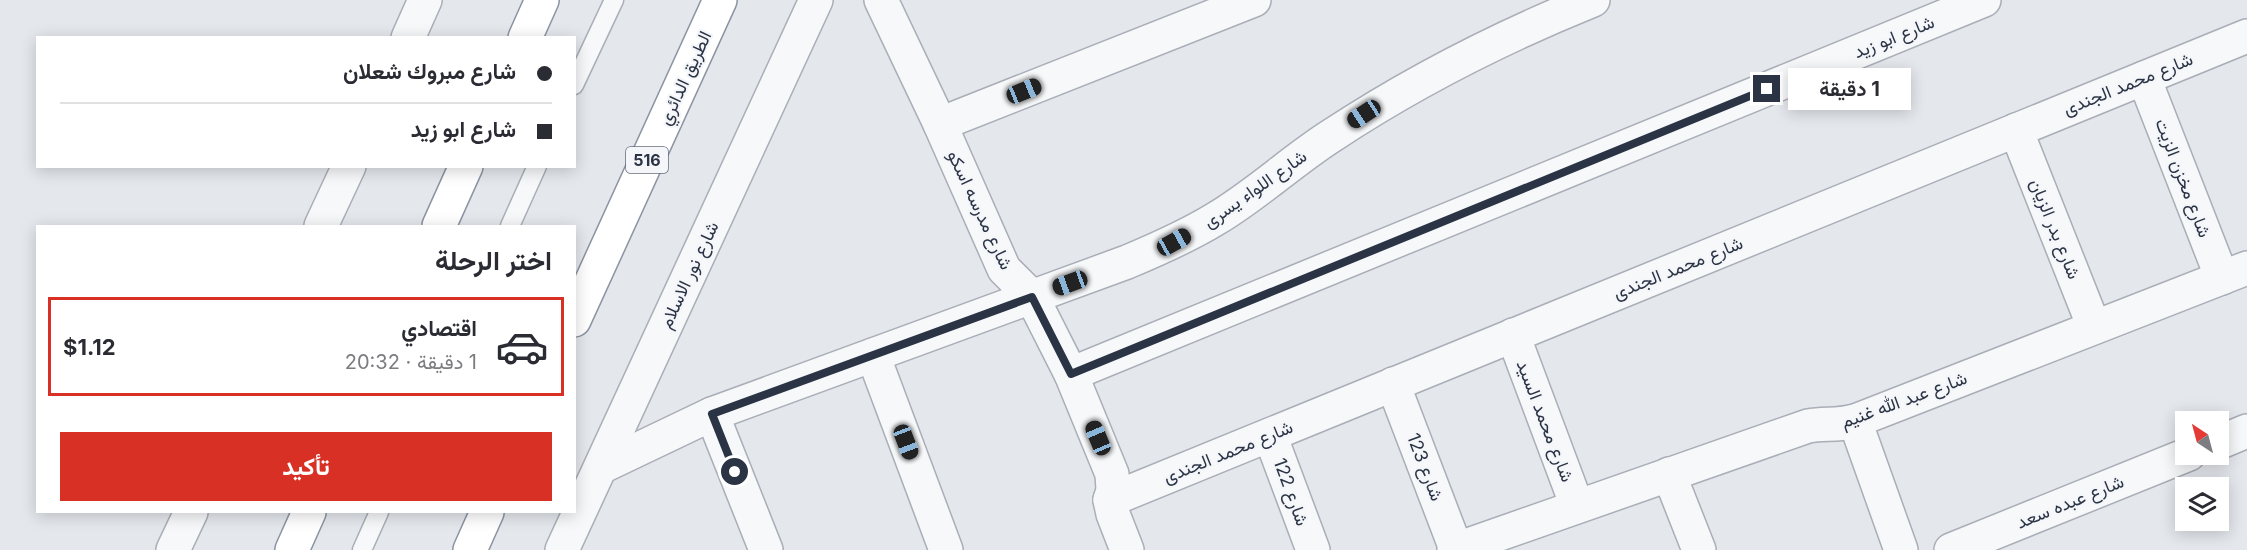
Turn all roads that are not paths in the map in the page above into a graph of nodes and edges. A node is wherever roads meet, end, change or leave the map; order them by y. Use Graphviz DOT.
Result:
graph roads {
  1 [pos="425,0"];
  2 [pos="542,0"];
  3 [pos="614,0"];
  4 [pos="720,0"];
  5 [pos="816,0"];
  6 [pos="881,0"];
  7 [pos="1254,0"];
  8 [pos="1593,0"];
  9 [pos="1984,0"];
  10 [pos="409,36"];
  11 [pos="526,36"];
  12 [pos="2247,36"];
  13 [pos="2144,78"];
  14 [pos="576,82"];
  15 [pos="940,124"];
  16 [pos="2016,130"];
  17 [pos="348,168"];
  18 [pos="465,168"];
  19 [pos="536,168"];
  20 [pos="321,225"];
  21 [pos="439,225"];
  22 [pos="510,225"];
  23 [pos="2234,273"];
  24 [pos="1032,297"];
  25 [pos="576,316"];
  26 [pos="2094,327"];
  27 [pos="1514,335"];
  28 [pos="873,355"];
  29 [pos="1071,374"];
  30 [pos="1393,384"];
  31 [pos="712,414"];
  32 [pos="1855,421"];
  33 [pos="2247,431"];
  34 [pos="1270,435"];
  35 [pos="2229,438"];
  36 [pos="2175,460"];
  37 [pos="601,467"];
  38 [pos="1670,474"];
  39 [pos="1110,500"];
  40 [pos="1577,506"];
  41 [pos="191,513"];
  42 [pos="309,513"];
  43 [pos="380,513"];
  44 [pos="487,513"];
  45 [pos="573,541"];
  46 [pos="1507,541"];
  47 [pos="173,550"];
  48 [pos="292,550"];
  49 [pos="362,550"];
  50 [pos="470,550"];
  51 [pos="766,550"];
  52 [pos="946,550"];
  53 [pos="1127,550"];
  54 [pos="1313,550"];
  55 [pos="1455,550"];
  56 [pos="1699,550"];
  57 [pos="1901,550"];
  58 [pos="1951,550"];
  1 -- 10 [label="street"];
  2 -- 11 [label="highway"];
  3 -- 14 [label="lane"];
  4 -- 25 [label="highway, الطريق الدائري / 516"];
  5 -- 37 [label="street, شارع نور الاسلام"];
  6 -- 15 [label="street, شارع مدرسه اسكو"];
  7 -- 15 [label="street"];
  8 -- 24 [label="street, شارع اللواء يسرى"];
  9 -- 29 [label="street, شارع ابو زيد"];
  12 -- 13 [label="street, شارع محمد الجندى"];
  13 -- 16 [label="street, شارع محمد الجندى"];
  13 -- 23 [label="street, شارع مخزن الزيت"];
  15 -- 24 [label="street, شارع مدرسه اسكو"];
  16 -- 26 [label="street, شارع بدر الزيان"];
  16 -- 27 [label="street, شارع محمد الجندى"];
  17 -- 20 [label="street"];
  18 -- 21 [label="highway"];
  19 -- 22 [label="lane"];
  23 -- 26 [label="street, شارع عبد الله غنيم"];
  24 -- 28 [label="street, شارع اللواء يسرى"];
  24 -- 29 [label="street, شارع مدرسه اسكو"];
  26 -- 32 [label="street, شارع عبد الله غنيم"];
  27 -- 30 [label="street, شارع محمد الجندى"];
  27 -- 40 [label="street, شارع محمد السيد"];
  28 -- 31 [label="street, شارع اللواء يسرى"];
  28 -- 52 [label="street"];
  29 -- 39 [label="street, شارع مدرسه اسكو"];
  30 -- 34 [label="street, شارع محمد الجندى"];
  30 -- 55 [label="street, شارع 123"];
  31 -- 37 [label="street, شارع اللواء يسرى"];
  31 -- 51 [label="street"];
  32 -- 38 [label="street, شارع عبد الله غنيم"];
  32 -- 57 [label="street"];
  33 -- 35 [label="street"];
  34 -- 39 [label="street, شارع محمد الجندى"];
  34 -- 54 [label="street, شارع 122"];
  36 -- 58 [label="street, شارع عبده سعد"];
  37 -- 45 [label="street, شارع نور الاسلام"];
  38 -- 40 [label="street, شارع عبد الله غنيم"];
  38 -- 56 [label="street"];
  39 -- 53 [label="street, شارع مدرسه اسكو"];
  40 -- 46 [label="street, شارع عبد الله غنيم"];
  41 -- 47 [label="street"];
  42 -- 48 [label="highway"];
  43 -- 49 [label="lane"];
  44 -- 50 [label="highway"];
  46 -- 55 [label="street, شارع عبد الله غنيم"];
}
